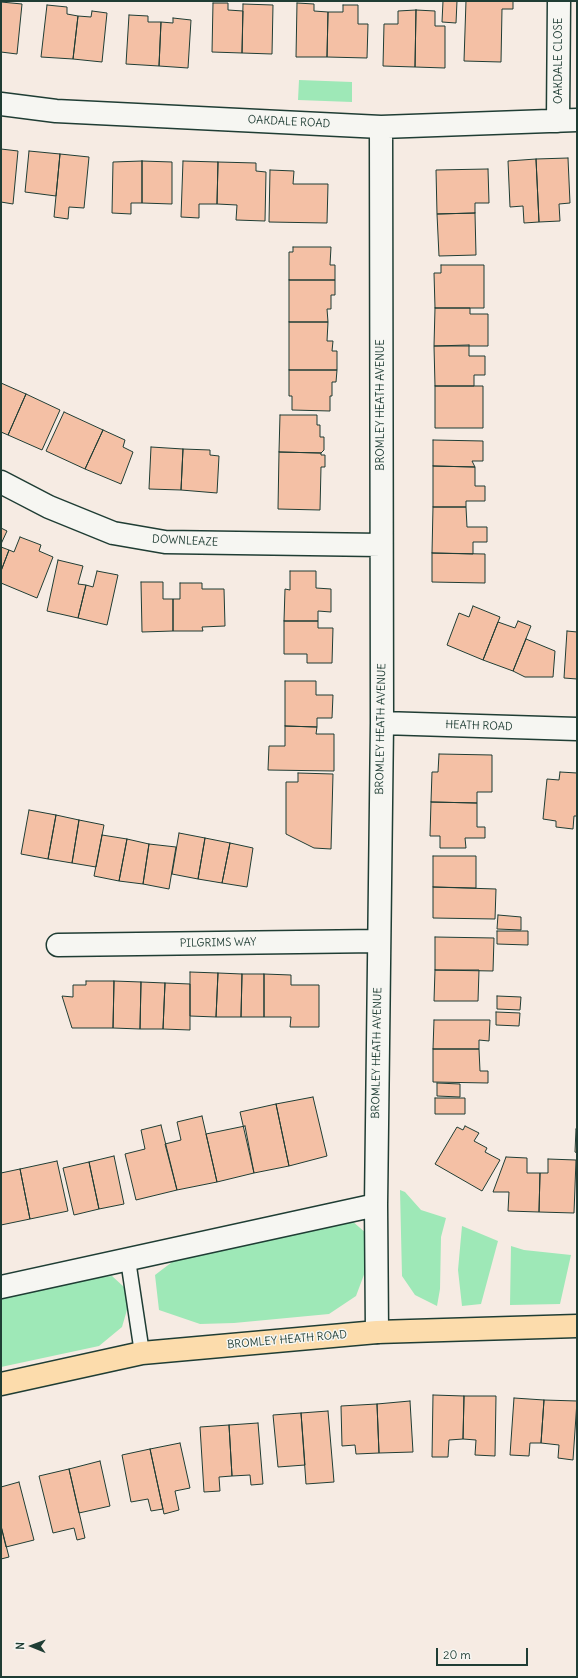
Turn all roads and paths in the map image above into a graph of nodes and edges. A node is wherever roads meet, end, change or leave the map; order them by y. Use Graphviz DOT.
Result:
graph roads {
  1 [pos="559,1"];
  2 [pos="1,104"];
  3 [pos="568,120"];
  4 [pos="381,127"];
  5 [pos="1,482"];
  6 [pos="381,546"];
  7 [pos="382,723"];
  8 [pos="577,729"];
  9 [pos="378,941"];
  10 [pos="58,945"];
  11 [pos="376,1205"];
  12 [pos="128,1260"];
  13 [pos="1,1287"];
  14 [pos="577,1326"];
  15 [pos="377,1332"];
  16 [pos="142,1353"];
  17 [pos="1,1384"];
  1 -- 3 [label="street, OAKDALE CLOSE"];
  2 -- 4 [label="street, OAKDALE ROAD"];
  3 -- 4 [label="street, OAKDALE ROAD"];
  4 -- 6 [label="street, BROMLEY HEATH AVENUE"];
  5 -- 6 [label="street, DOWNLEAZE"];
  6 -- 7 [label="street, BROMLEY HEATH AVENUE"];
  7 -- 8 [label="street, HEATH ROAD"];
  7 -- 9 [label="street, BROMLEY HEATH AVENUE"];
  9 -- 10 [label="street, PILGRIMS WAY"];
  9 -- 11 [label="street, BROMLEY HEATH AVENUE"];
  11 -- 12 [label="street"];
  11 -- 15 [label="street, BROMLEY HEATH AVENUE"];
  12 -- 13 [label="street"];
  12 -- 16 [label="lane"];
  14 -- 15 [label="main road, BROMLEY HEATH ROAD"];
  15 -- 16 [label="main road, BROMLEY HEATH ROAD"];
  16 -- 17 [label="main road, BROMLEY HEATH ROAD"];
}
